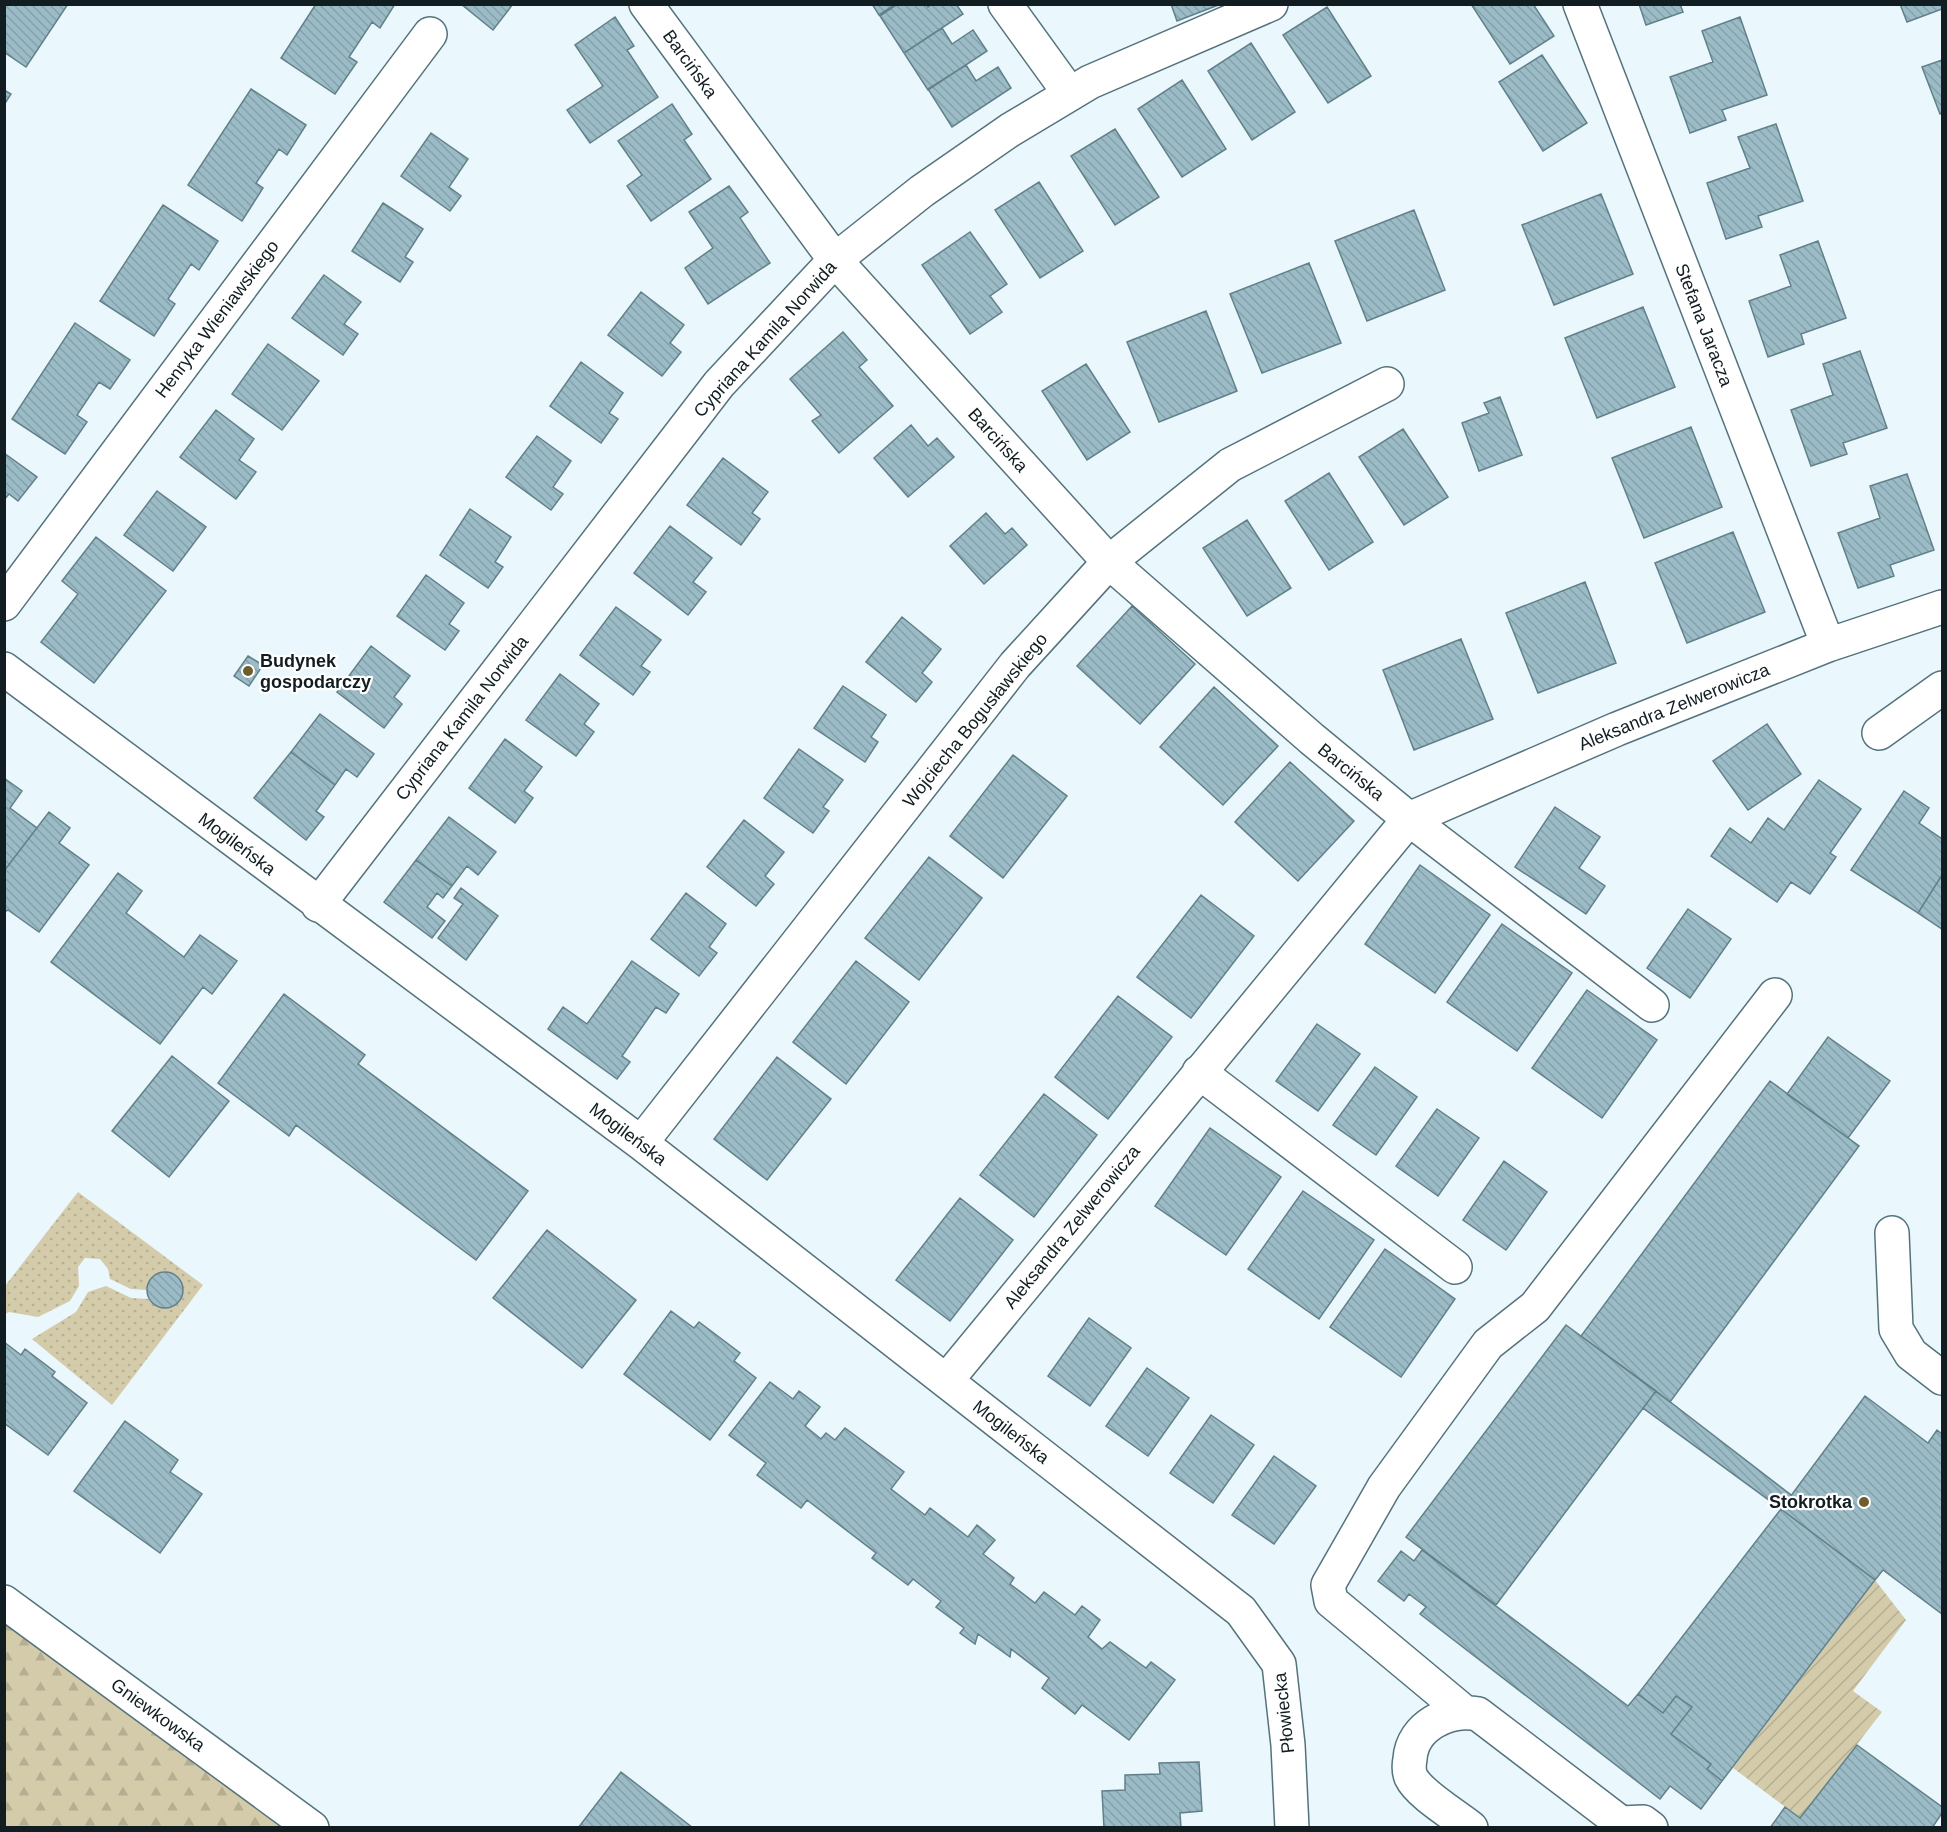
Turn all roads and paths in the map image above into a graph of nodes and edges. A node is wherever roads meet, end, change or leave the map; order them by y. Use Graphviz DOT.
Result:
graph roads {
  1 [pos="646,4"];
  2 [pos="1005,4"];
  3 [pos="1271,4"];
  4 [pos="1580,4"];
  5 [pos="430,34"];
  6 [pos="1070,94"];
  7 [pos="835,260"];
  8 [pos="1387,384"];
  9 [pos="1108,562"];
  10 [pos="4,604"];
  11 [pos="1942,607"];
  12 [pos="1828,645"];
  13 [pos="4,669"];
  14 [pos="1942,688"];
  15 [pos="1879,733"];
  16 [pos="1409,819"];
  17 [pos="318,905"];
  18 [pos="1775,995"];
  19 [pos="1652,1005"];
  20 [pos="1199,1072"];
  21 [pos="641,1143"];
  22 [pos="1892,1233"];
  23 [pos="1455,1268"];
  24 [pos="1942,1378"];
  25 [pos="946,1381"];
  26 [pos="4,1602"];
  27 [pos="1241,1611"];
  28 [pos="1463,1711"];
  29 [pos="312,1827"];
  30 [pos="1292,1827"];
  31 [pos="1471,1827"];
  32 [pos="1651,1827"];
  1 -- 7 [label="street, Barcińska"];
  2 -- 6 [label="street"];
  3 -- 6 [label="street, Cypriana Kamila Norwida"];
  4 -- 12 [label="street, Stefana Jaracza"];
  5 -- 10 [label="street, Henryka Wieniawskiego"];
  6 -- 7 [label="street, Cypriana Kamila Norwida"];
  7 -- 9 [label="street, Barcińska"];
  7 -- 17 [label="street, Cypriana Kamila Norwida"];
  8 -- 9 [label="street, Wojciecha Bogusławskiego"];
  9 -- 16 [label="street, Barcińska"];
  9 -- 21 [label="street, Wojciecha Bogusławskiego"];
  11 -- 12 [label="street, Aleksandra Zelwerowicza"];
  12 -- 16 [label="street, Aleksandra Zelwerowicza"];
  13 -- 17 [label="street, Mogileńska"];
  14 -- 15 [label="street"];
  16 -- 19 [label="street"];
  16 -- 20 [label="street, Aleksandra Zelwerowicza"];
  17 -- 21 [label="street, Mogileńska"];
  18 -- 28 [label="street"];
  20 -- 23 [label="street"];
  20 -- 25 [label="street, Aleksandra Zelwerowicza"];
  21 -- 25 [label="street, Mogileńska"];
  22 -- 24 [label="street"];
  25 -- 27 [label="street, Mogileńska"];
  26 -- 29 [label="street, Gniewkowska"];
  27 -- 30 [label="street, Płowiecka"];
  28 -- 31 [label="street"];
  28 -- 32 [label="street"];
}
